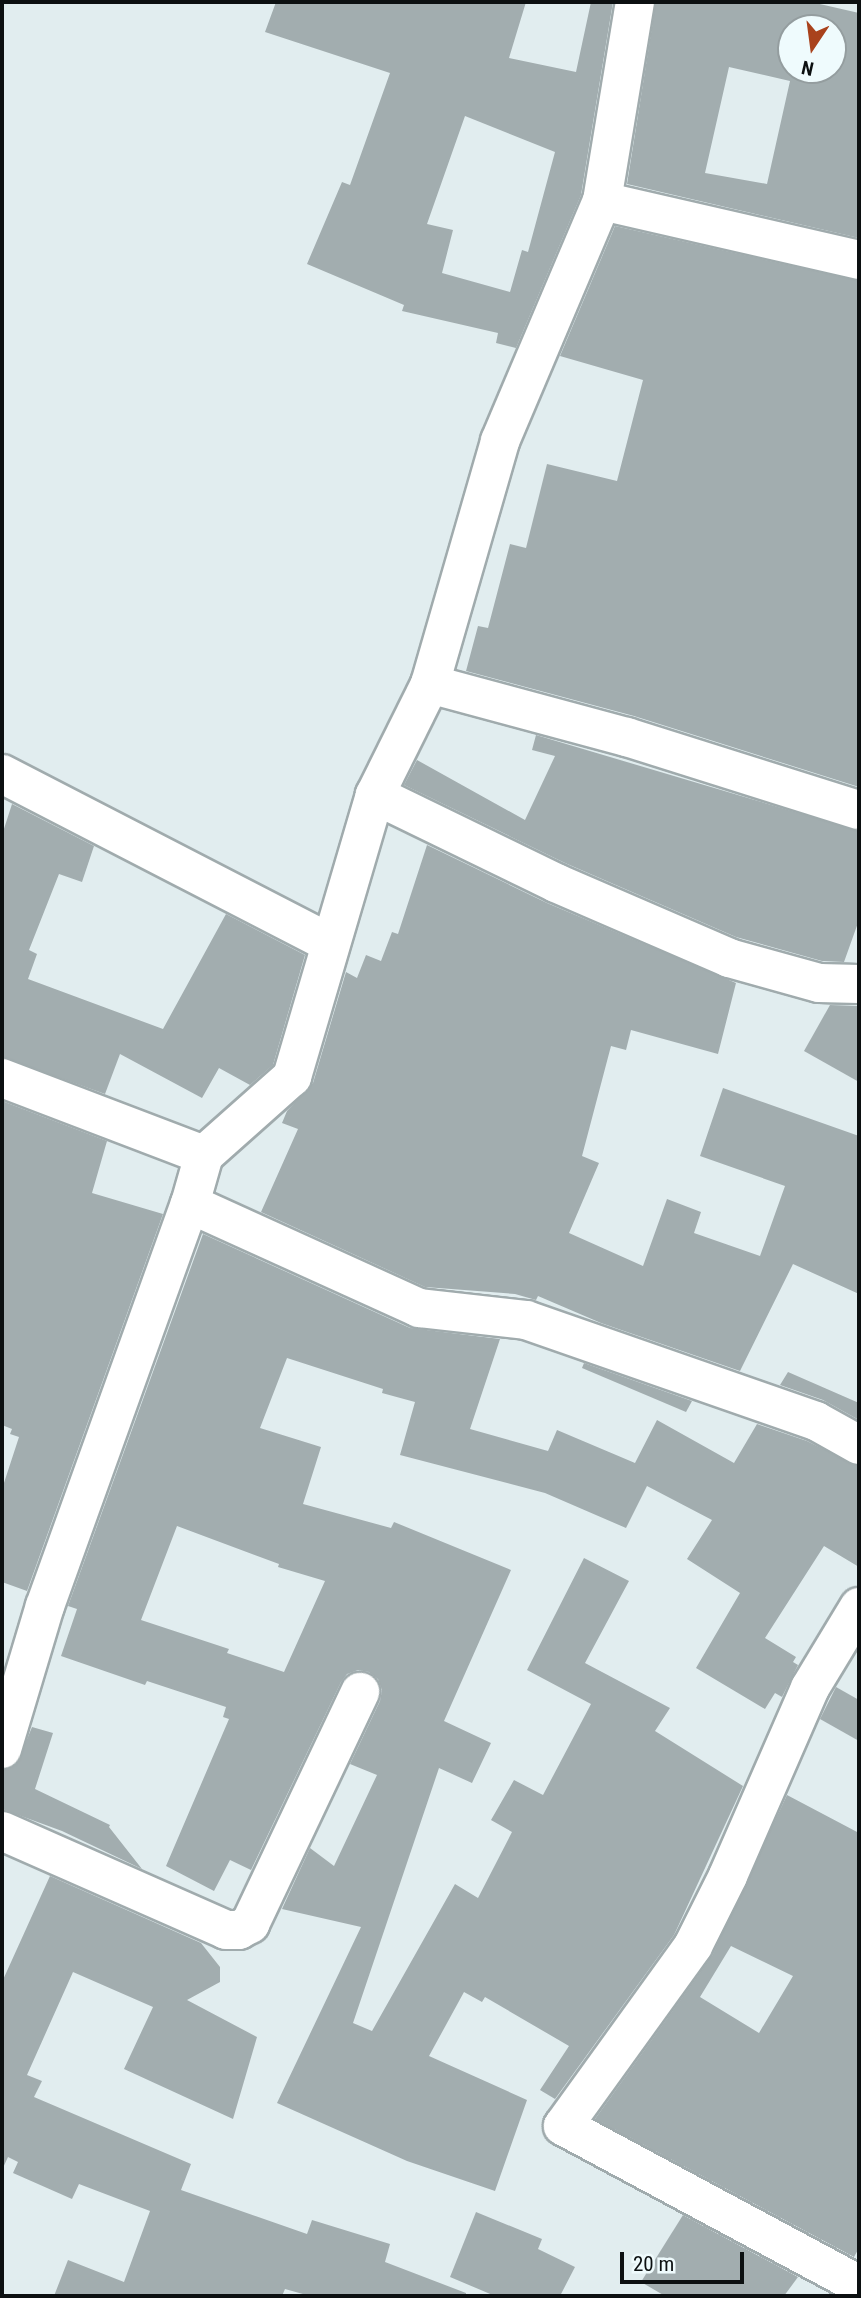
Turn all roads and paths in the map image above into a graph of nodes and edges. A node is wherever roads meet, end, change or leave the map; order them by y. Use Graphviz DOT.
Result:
graph roads {
  1 [pos="635,2"];
  2 [pos="602,201"];
  3 [pos="859,260"];
  4 [pos="430,684"];
  5 [pos="2,774"];
  6 [pos="375,795"];
  7 [pos="859,810"];
  8 [pos="330,943"];
  9 [pos="859,984"];
  10 [pos="2,1078"];
  11 [pos="204,1156"];
  12 [pos="190,1204"];
  13 [pos="859,1445"];
  14 [pos="859,1607"];
  15 [pos="360,1692"];
  16 [pos="2,1749"];
  17 [pos="2,1831"];
  18 [pos="859,2285"];
  1 -- 2 [label="street"];
  2 -- 3 [label="street"];
  2 -- 4 [label="street"];
  4 -- 6 [label="street"];
  4 -- 7 [label="street"];
  5 -- 8 [label="street"];
  6 -- 8 [label="street"];
  6 -- 9 [label="street"];
  8 -- 11 [label="street"];
  10 -- 11 [label="street"];
  11 -- 12 [label="street"];
  12 -- 13 [label="street"];
  12 -- 16 [label="street"];
  14 -- 18 [label="street"];
  15 -- 17 [label="street"];
}
